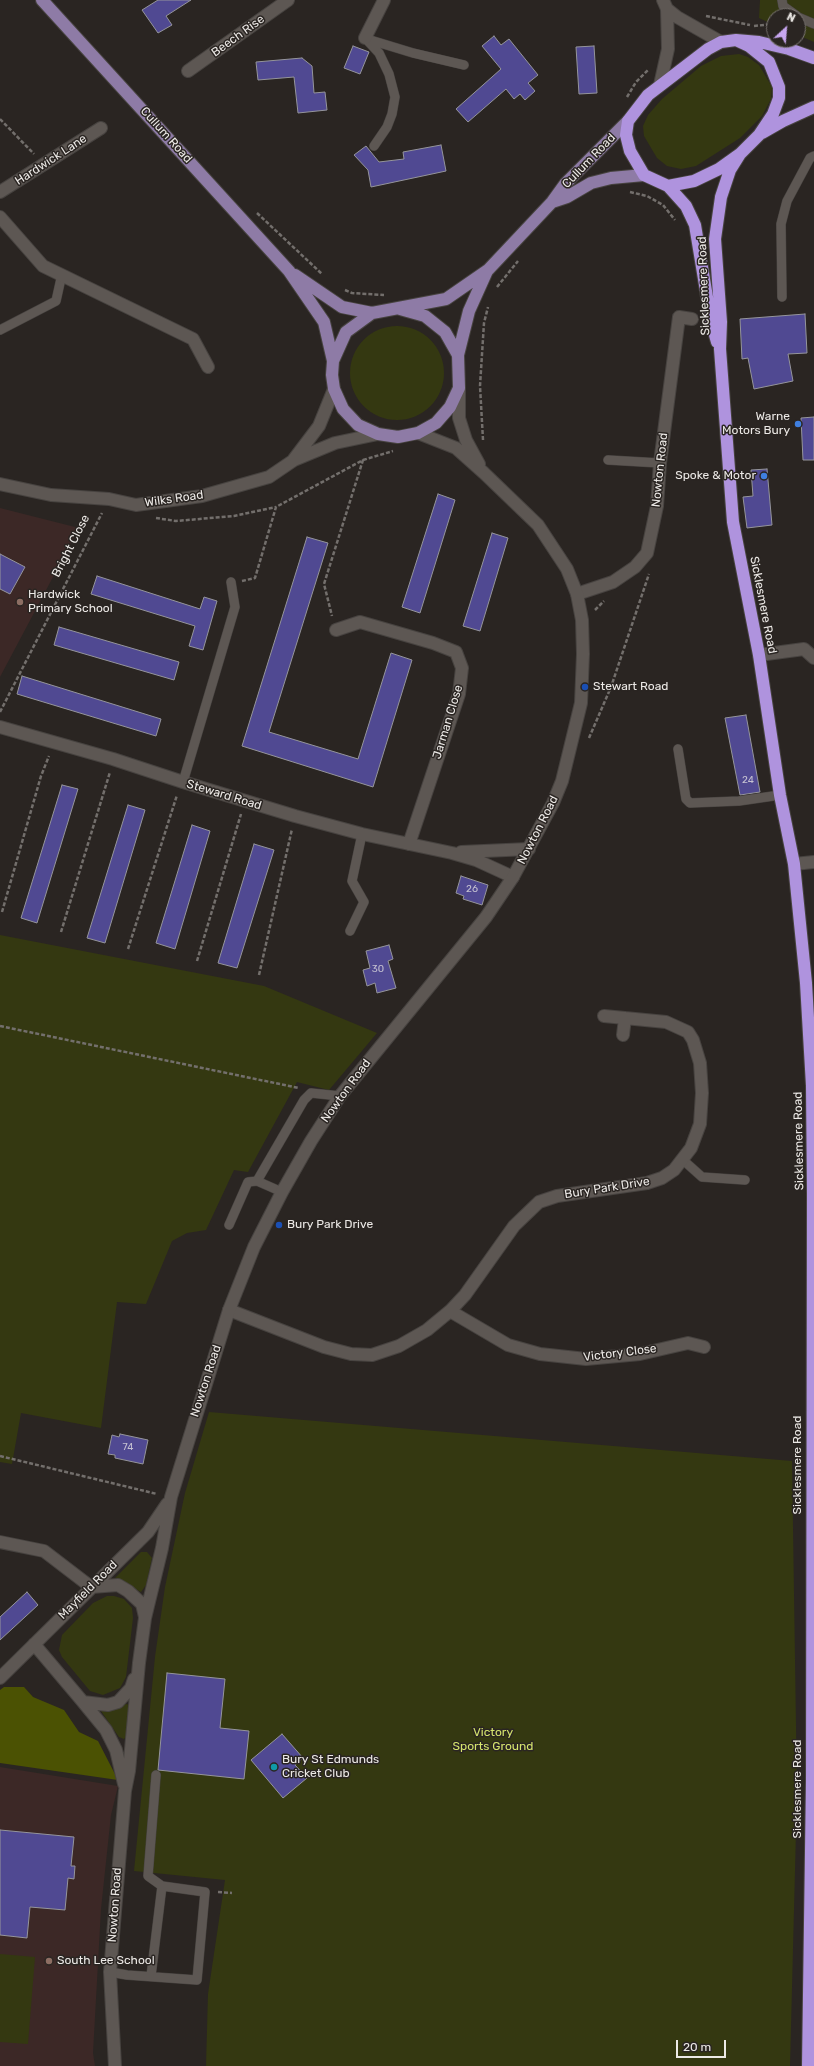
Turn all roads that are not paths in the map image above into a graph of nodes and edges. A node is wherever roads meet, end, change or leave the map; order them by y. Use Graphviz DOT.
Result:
graph roads {
  1 [pos="42,0"];
  2 [pos="288,0"];
  3 [pos="384,0"];
  4 [pos="665,4"];
  5 [pos="365,38"];
  6 [pos="736,40"];
  7 [pos="721,42"];
  8 [pos="814,58"];
  9 [pos="464,66"];
  10 [pos="188,71"];
  11 [pos="660,85"];
  12 [pos="814,107"];
  13 [pos="628,121"];
  14 [pos="101,128"];
  15 [pos="759,135"];
  16 [pos="374,146"];
  17 [pos="740,154"];
  18 [pos="814,156"];
  19 [pos="644,175"];
  20 [pos="668,186"];
  21 [pos="0,192"];
  22 [pos="552,202"];
  23 [pos="0,217"];
  24 [pos="488,270"];
  25 [pos="289,271"];
  26 [pos="62,274"];
  27 [pos="782,297"];
  28 [pos="400,309"];
  29 [pos="372,313"];
  30 [pos="692,319"];
  31 [pos="0,330"];
  32 [pos="720,349"];
  33 [pos="458,355"];
  34 [pos="333,361"];
  35 [pos="208,367"];
  36 [pos="458,388"];
  37 [pos="334,389"];
  38 [pos="378,434"];
  39 [pos="418,434"];
  40 [pos="294,460"];
  41 [pos="608,460"];
  42 [pos="660,463"];
  43 [pos="484,473"];
  44 [pos="0,484"];
  45 [pos="231,582"];
  46 [pos="577,594"];
  47 [pos="336,630"];
  48 [pos="759,655"];
  49 [pos="814,658"];
  50 [pos="0,727"];
  51 [pos="678,750"];
  52 [pos="183,782"];
  53 [pos="780,795"];
  54 [pos="362,834"];
  55 [pos="409,844"];
  56 [pos="529,849"];
  57 [pos="452,853"];
  58 [pos="814,862"];
  59 [pos="794,864"];
  60 [pos="513,877"];
  61 [pos="350,931"];
  62 [pos="604,1016"];
  63 [pos="625,1018"];
  64 [pos="623,1035"];
  65 [pos="813,1086"];
  66 [pos="340,1096"];
  67 [pos="683,1160"];
  68 [pos="745,1180"];
  69 [pos="257,1181"];
  70 [pos="282,1192"];
  71 [pos="814,1194"];
  72 [pos="229,1225"];
  73 [pos="229,1310"];
  74 [pos="450,1311"];
  75 [pos="704,1347"];
  76 [pos="170,1497"];
  77 [pos="0,1542"];
  78 [pos="91,1587"];
  79 [pos="145,1618"];
  80 [pos="34,1644"];
  81 [pos="139,1662"];
  82 [pos="0,1678"];
  83 [pos="84,1702"];
  84 [pos="156,1775"];
  85 [pos="125,1791"];
  86 [pos="162,1886"];
  87 [pos="110,1972"];
  88 [pos="151,1976"];
  89 [pos="115,2066"];
  90 [pos="808,2066"];
  1 -- 25 [label="main road, Cullum Road"];
  2 -- 10 [label="street, Beech Rise"];
  3 -- 5 [label="street"];
  4 -- 7 [label="street"];
  4 -- 11 [label="street"];
  5 -- 9 [label="lane"];
  5 -- 16 [label="lane"];
  6 -- 7 [label="highway"];
  6 -- 8 [label="highway"];
  6 -- 15 [label="highway"];
  7 -- 11 [label="highway"];
  11 -- 13 [label="highway"];
  12 -- 15 [label="highway"];
  13 -- 19 [label="highway"];
  13 -- 22 [label="main road, Cullum Road"];
  14 -- 21 [label="street, Hardwick Lane"];
  15 -- 17 [label="highway"];
  17 -- 20 [label="highway"];
  17 -- 32 [label="highway, Sicklesmere Road"];
  18 -- 27 [label="lane"];
  19 -- 20 [label="highway"];
  19 -- 22 [label="main road, Cullum Road"];
  20 -- 32 [label="highway, Sicklesmere Road"];
  22 -- 24 [label="main road, Cullum Road"];
  23 -- 26 [label="street"];
  24 -- 28 [label="main road, Cullum Road"];
  24 -- 33 [label="main road, Cullum Road"];
  25 -- 29 [label="main road, Cullum Road"];
  25 -- 34 [label="main road, Cullum Road"];
  26 -- 31 [label="lane"];
  26 -- 35 [label="street"];
  28 -- 29 [label="main road"];
  28 -- 33 [label="main road"];
  29 -- 34 [label="main road"];
  30 -- 42 [label="street, Nowton Road"];
  32 -- 48 [label="highway, Sicklesmere Road"];
  33 -- 36 [label="main road"];
  34 -- 37 [label="main road"];
  36 -- 39 [label="main road"];
  36 -- 43 [label="street, Nowton Road"];
  37 -- 38 [label="main road"];
  37 -- 40 [label="street, Wilks Road"];
  38 -- 39 [label="main road"];
  38 -- 40 [label="street, Wilks Road"];
  39 -- 43 [label="street, Nowton Road"];
  40 -- 44 [label="street, Wilks Road"];
  41 -- 42 [label="lane"];
  42 -- 46 [label="street, Nowton Road"];
  43 -- 46 [label="street, Nowton Road"];
  45 -- 52 [label="lane"];
  46 -- 56 [label="street, Nowton Road"];
  47 -- 55 [label="street, Jarman Close"];
  48 -- 49 [label="street"];
  48 -- 53 [label="highway, Sicklesmere Road"];
  50 -- 52 [label="street, Steward Road"];
  51 -- 53 [label="lane"];
  52 -- 54 [label="street, Steward Road"];
  53 -- 59 [label="highway, Sicklesmere Road"];
  54 -- 55 [label="street, Steward Road"];
  54 -- 61 [label="lane"];
  55 -- 57 [label="street, Steward Road"];
  56 -- 57 [label="street, Steward Road"];
  56 -- 60 [label="street, Nowton Road"];
  57 -- 60 [label="street, Steward Road"];
  58 -- 59 [label="street"];
  59 -- 65 [label="highway, Sicklesmere Road"];
  60 -- 66 [label="street, Nowton Road"];
  62 -- 63 [label="street, Bury Park Drive"];
  63 -- 64 [label="street"];
  63 -- 67 [label="street, Bury Park Drive"];
  65 -- 71 [label="highway, Sicklesmere Road"];
  66 -- 69 [label="lane"];
  66 -- 70 [label="street, Nowton Road"];
  67 -- 68 [label="lane"];
  67 -- 74 [label="street, Bury Park Drive"];
  69 -- 70 [label="lane"];
  69 -- 72 [label="lane"];
  70 -- 73 [label="street, Nowton Road"];
  71 -- 90 [label="highway, Sicklesmere Road"];
  73 -- 74 [label="street, Bury Park Drive"];
  73 -- 76 [label="street, Nowton Road"];
  74 -- 75 [label="street, Victory Close"];
  76 -- 78 [label="street, Mayfield Road"];
  76 -- 79 [label="street, Nowton Road"];
  77 -- 78 [label="street"];
  78 -- 79 [label="street, Nowton Road"];
  78 -- 80 [label="street, Mayfield Road"];
  79 -- 81 [label="street, Nowton Road"];
  80 -- 82 [label="street, Mayfield Road"];
  80 -- 83 [label="street, Nowton Road"];
  81 -- 83 [label="street, Nowton Road"];
  81 -- 85 [label="street, Nowton Road"];
  83 -- 85 [label="street, Nowton Road"];
  84 -- 86 [label="lane"];
  85 -- 87 [label="street, Nowton Road"];
  86 -- 88 [label="lane"];
  86 -- 88 [label="lane"];
  87 -- 88 [label="lane"];
  87 -- 89 [label="street, Nowton Road"];
}
